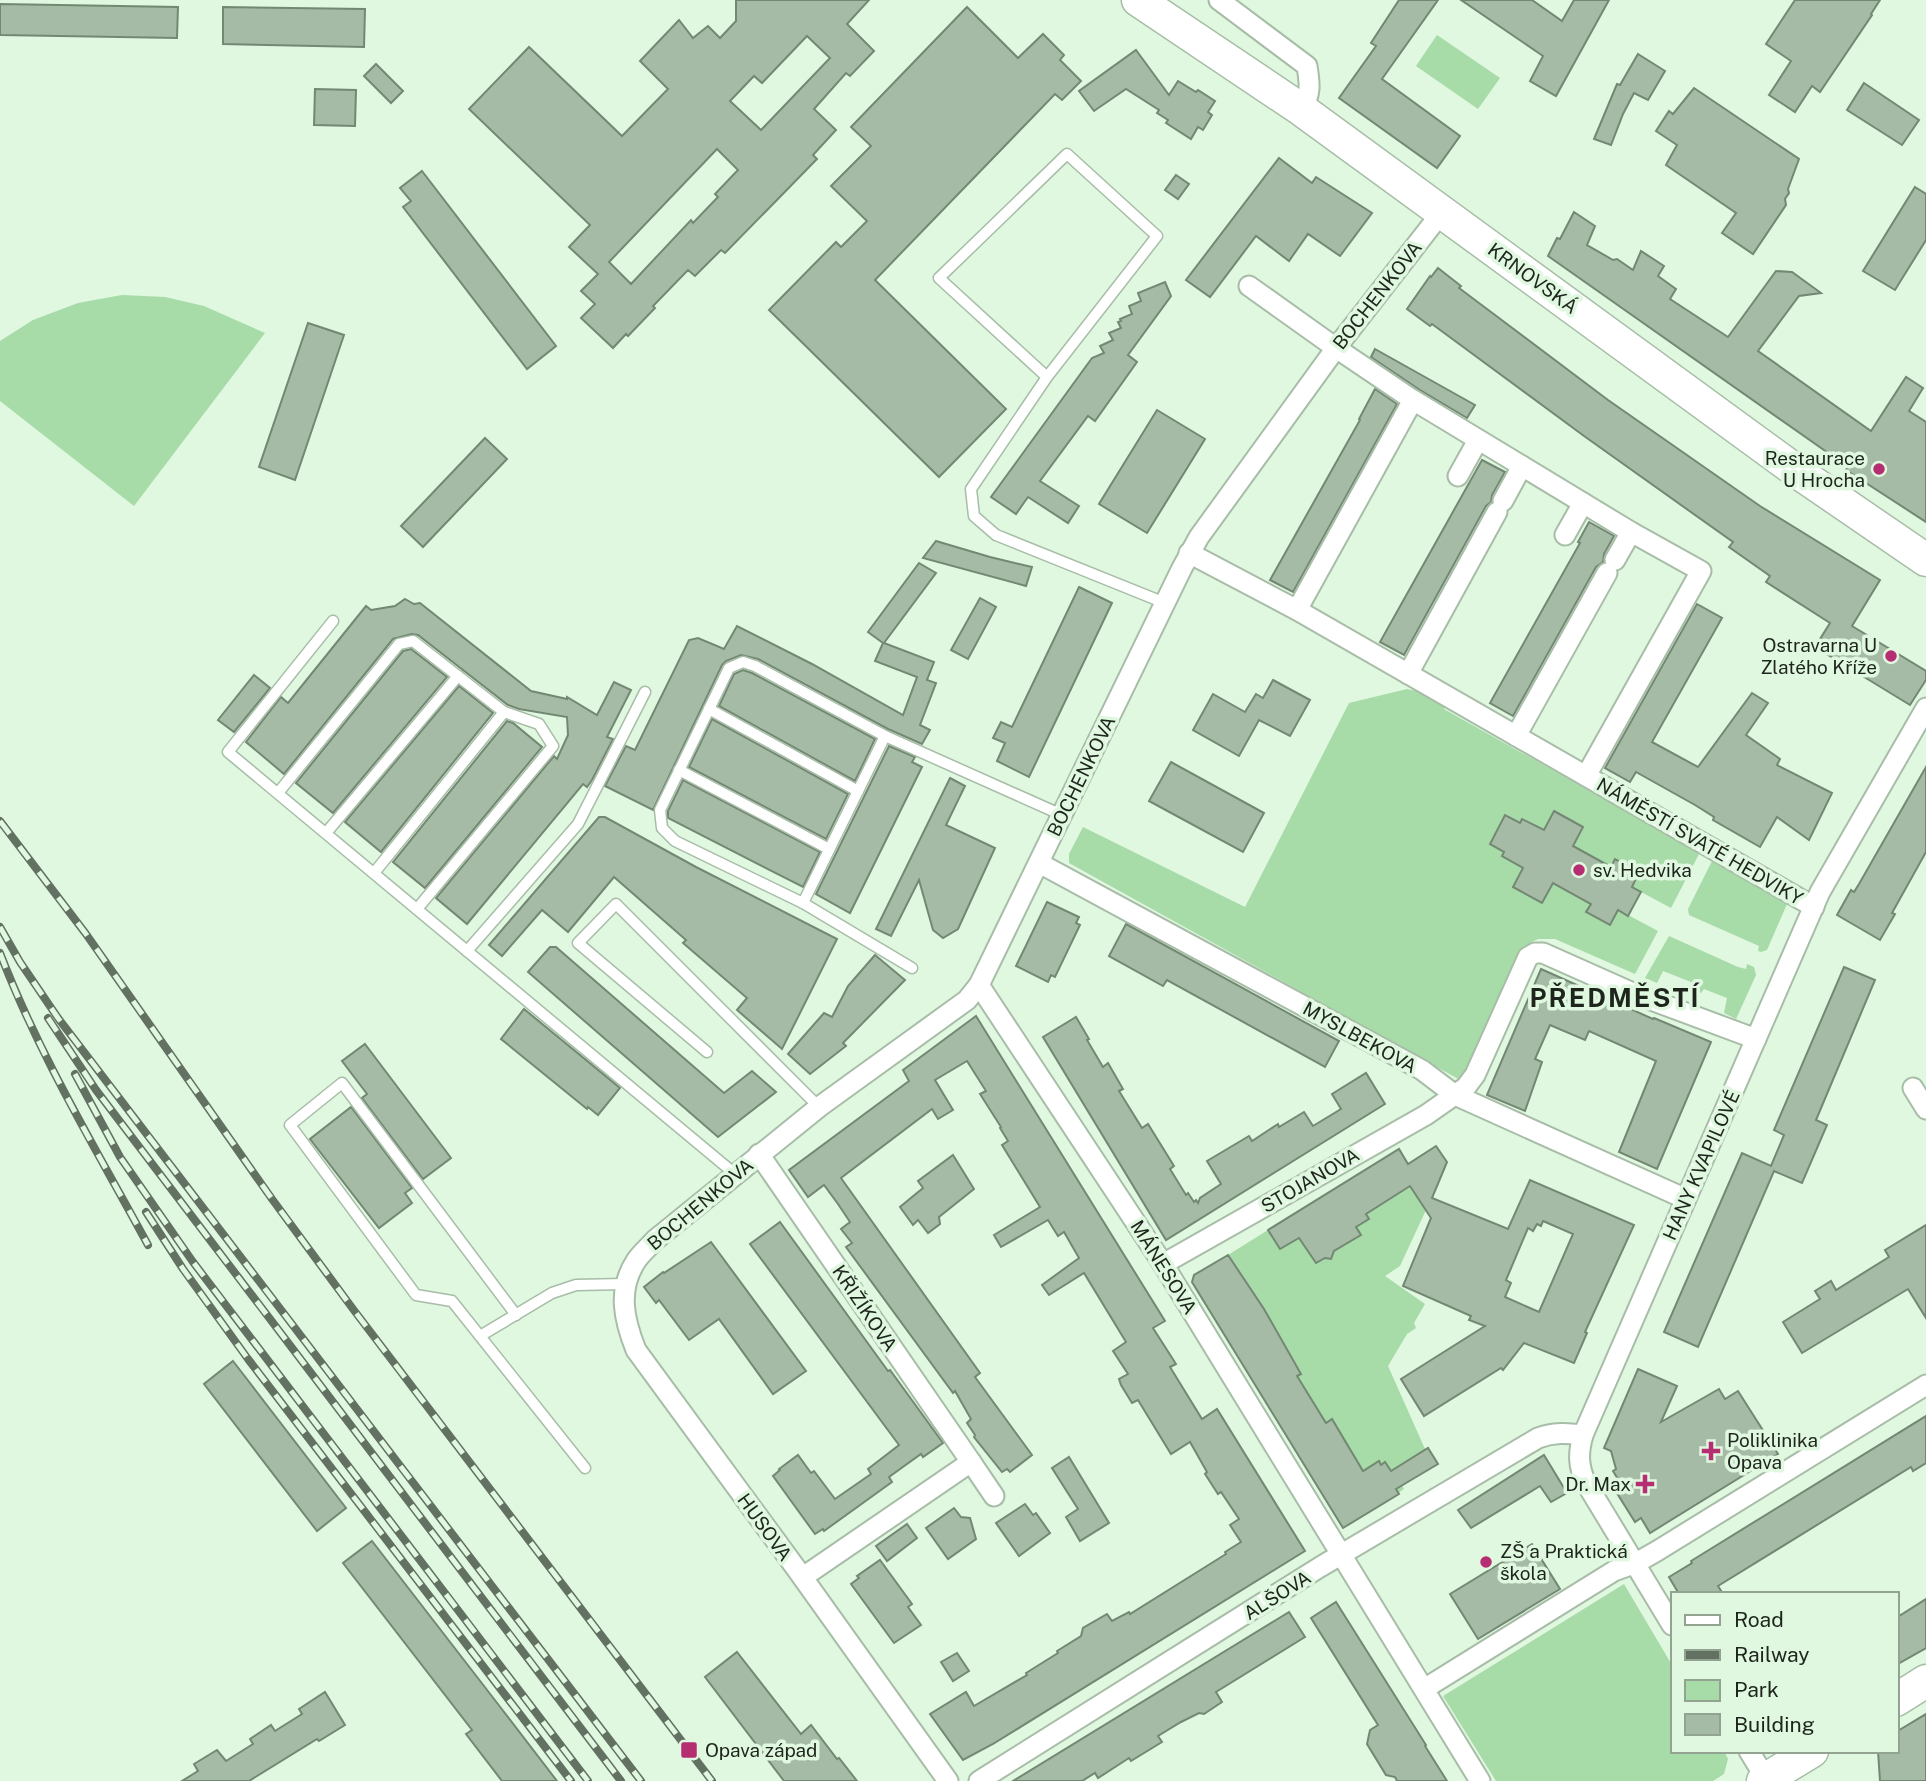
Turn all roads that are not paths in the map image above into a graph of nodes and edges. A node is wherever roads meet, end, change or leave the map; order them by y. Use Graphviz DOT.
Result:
graph roads {
  1 [pos="1138,0"];
  2 [pos="1219,0"];
  3 [pos="1302,110"];
  4 [pos="1442,212"];
  5 [pos="1249,286"];
  6 [pos="1336,348"];
  7 [pos="1048,377"];
  8 [pos="1413,400"];
  9 [pos="1478,440"];
  10 [pos="1522,466"];
  11 [pos="1458,476"];
  12 [pos="1583,503"];
  13 [pos="1631,532"];
  14 [pos="1565,535"];
  15 [pos="1189,553"];
  16 [pos="1926,560"];
  17 [pos="1165,603"];
  18 [pos="1297,610"];
  19 [pos="333,621"];
  20 [pos="1408,674"];
  21 [pos="458,676"];
  22 [pos="645,692"];
  23 [pos="1926,708"];
  24 [pos="709,709"];
  25 [pos="504,712"];
  26 [pos="885,736"];
  27 [pos="1516,736"];
  28 [pos="679,770"];
  29 [pos="1586,776"];
  30 [pos="858,791"];
  31 [pos="278,793"];
  32 [pos="1062,815"];
  33 [pos="326,834"];
  34 [pos="829,849"];
  35 [pos="1039,863"];
  36 [pos="374,873"];
  37 [pos="803,903"];
  38 [pos="1814,907"];
  39 [pos="417,909"];
  40 [pos="467,951"];
  41 [pos="912,968"];
  42 [pos="979,985"];
  43 [pos="1756,1039"];
  44 [pos="707,1052"];
  45 [pos="1913,1088"];
  46 [pos="1455,1095"];
  47 [pos="819,1107"];
  48 [pos="1926,1109"];
  49 [pos="760,1154"];
  50 [pos="735,1174"];
  51 [pos="1686,1199"];
  52 [pos="637,1260"];
  53 [pos="1163,1264"];
  54 [pos="625,1284"];
  55 [pos="516,1315"];
  56 [pos="480,1336"];
  57 [pos="1926,1385"];
  58 [pos="1583,1435"];
  59 [pos="971,1462"];
  60 [pos="585,1468"];
  61 [pos="994,1496"];
  62 [pos="1341,1555"];
  63 [pos="1636,1563"];
  64 [pos="803,1577"];
  65 [pos="1671,1623"];
  66 [pos="1926,1681"];
  67 [pos="1424,1689"];
  68 [pos="1898,1699"];
  69 [pos="1750,1753"];
  70 [pos="1809,1753"];
  71 [pos="1765,1780"];
  72 [pos="948,1781"];
  73 [pos="979,1781"];
  74 [pos="1480,1781"];
  1 -- 3 [label="main road, KRNOVSKÁ"];
  2 -- 3 [label="street"];
  3 -- 4 [label="main road, KRNOVSKÁ"];
  4 -- 6 [label="street, BOCHENKOVA"];
  4 -- 16 [label="main road, KRNOVSKÁ"];
  5 -- 6 [label="street, NÁMĚSTÍ SVATÉ HEDVIKY"];
  6 -- 8 [label="street, NÁMĚSTÍ SVATÉ HEDVIKY"];
  6 -- 15 [label="street, BOCHENKOVA"];
  7 -- 7 [label="lane"];
  7 -- 17 [label="lane"];
  8 -- 9 [label="street, NÁMĚSTÍ SVATÉ HEDVIKY"];
  8 -- 18 [label="street"];
  9 -- 10 [label="street, NÁMĚSTÍ SVATÉ HEDVIKY"];
  9 -- 11 [label="street"];
  10 -- 12 [label="street, NÁMĚSTÍ SVATÉ HEDVIKY"];
  10 -- 20 [label="street"];
  12 -- 13 [label="street, NÁMĚSTÍ SVATÉ HEDVIKY"];
  12 -- 14 [label="street"];
  13 -- 27 [label="street"];
  13 -- 29 [label="street, NÁMĚSTÍ SVATÉ HEDVIKY"];
  15 -- 17 [label="street, BOCHENKOVA"];
  15 -- 18 [label="street, NÁMĚSTÍ SVATÉ HEDVIKY"];
  17 -- 32 [label="street, BOCHENKOVA"];
  18 -- 20 [label="street, NÁMĚSTÍ SVATÉ HEDVIKY"];
  19 -- 31 [label="lane"];
  20 -- 27 [label="street, NÁMĚSTÍ SVATÉ HEDVIKY"];
  21 -- 25 [label="lane"];
  21 -- 31 [label="lane"];
  21 -- 33 [label="lane"];
  22 -- 40 [label="lane"];
  23 -- 38 [label="street, HANY KVAPILOVÉ"];
  24 -- 26 [label="lane"];
  24 -- 28 [label="lane"];
  24 -- 30 [label="lane"];
  25 -- 36 [label="lane"];
  25 -- 39 [label="lane"];
  26 -- 30 [label="lane"];
  26 -- 32 [label="lane"];
  27 -- 29 [label="street, NÁMĚSTÍ SVATÉ HEDVIKY"];
  28 -- 34 [label="lane"];
  28 -- 37 [label="lane"];
  29 -- 38 [label="street, NÁMĚSTÍ SVATÉ HEDVIKY"];
  30 -- 34 [label="lane"];
  31 -- 33 [label="lane"];
  32 -- 35 [label="street, BOCHENKOVA"];
  33 -- 36 [label="lane"];
  34 -- 37 [label="lane"];
  35 -- 42 [label="street, BOCHENKOVA"];
  35 -- 46 [label="street, MYSLBEKOVA"];
  36 -- 39 [label="lane"];
  37 -- 41 [label="lane"];
  38 -- 43 [label="street, HANY KVAPILOVÉ"];
  39 -- 40 [label="lane"];
  40 -- 50 [label="lane"];
  42 -- 47 [label="street, BOCHENKOVA"];
  42 -- 53 [label="street, MÁNESOVA"];
  43 -- 46 [label="street"];
  43 -- 51 [label="street, HANY KVAPILOVÉ"];
  44 -- 47 [label="lane"];
  45 -- 48 [label="street"];
  46 -- 51 [label="street, MYSLBEKOVA"];
  46 -- 53 [label="street, STOJANOVA"];
  47 -- 49 [label="street, BOCHENKOVA"];
  49 -- 50 [label="street, BOCHENKOVA"];
  49 -- 59 [label="street, KŘIŽÍKOVA"];
  50 -- 52 [label="street, BOCHENKOVA"];
  51 -- 58 [label="street, HANY KVAPILOVÉ"];
  52 -- 54 [label="street, HUSOVA"];
  53 -- 62 [label="street, MÁNESOVA"];
  54 -- 55 [label="lane"];
  54 -- 64 [label="street, HUSOVA"];
  55 -- 56 [label="lane"];
  55 -- 56 [label="lane"];
  56 -- 60 [label="lane"];
  57 -- 63 [label="street"];
  58 -- 62 [label="street, ALŠOVA"];
  58 -- 63 [label="street, HANY KVAPILOVÉ"];
  59 -- 61 [label="street, KŘIŽÍKOVA"];
  59 -- 64 [label="street"];
  62 -- 67 [label="street, MÁNESOVA"];
  62 -- 73 [label="street, ALŠOVA"];
  63 -- 65 [label="street, HANY KVAPILOVÉ"];
  63 -- 67 [label="street"];
  64 -- 72 [label="street, HUSOVA"];
  66 -- 68 [label="main road"];
  67 -- 74 [label="street, MÁNESOVA"];
  69 -- 71 [label="street"];
  70 -- 71 [label="main road"];
}
